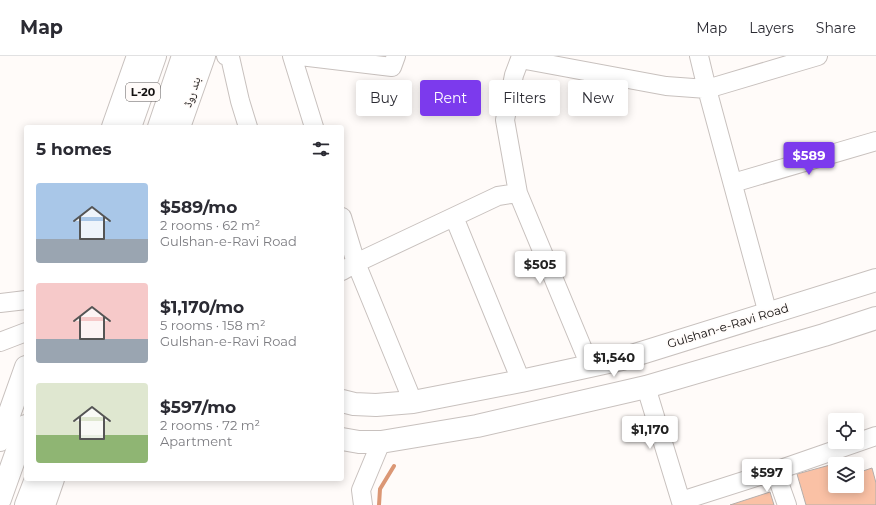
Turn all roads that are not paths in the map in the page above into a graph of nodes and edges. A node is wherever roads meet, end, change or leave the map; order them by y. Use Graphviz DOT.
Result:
graph roads {
  1 [pos="138,56"];
  2 [pos="155,56"];
  3 [pos="183,56"];
  4 [pos="204,56"];
  5 [pos="226,56"];
  6 [pos="292,56"];
  7 [pos="300,56"];
  8 [pos="396,56"];
  9 [pos="699,56"];
  10 [pos="818,56"];
  11 [pos="517,58"];
  12 [pos="707,89"];
  13 [pos="113,125"];
  14 [pos="131,125"];
  15 [pos="161,125"];
  16 [pos="180,125"];
  17 [pos="247,125"];
  18 [pos="313,125"];
  19 [pos="876,141"];
  20 [pos="733,183"];
  21 [pos="518,193"];
  22 [pos="454,217"];
  23 [pos="344,231"];
  24 [pos="349,267"];
  25 [pos="876,280"];
  26 [pos="24,300"];
  27 [pos="0,303"];
  28 [pos="768,314"];
  29 [pos="876,318"];
  30 [pos="24,333"];
  31 [pos="0,342"];
  32 [pos="622,359"];
  33 [pos="590,366"];
  34 [pos="24,374"];
  35 [pos="521,381"];
  36 [pos="638,389"];
  37 [pos="344,402"];
  38 [pos="413,402"];
  39 [pos="24,432"];
  40 [pos="876,436"];
  41 [pos="344,439"];
  42 [pos="0,440"];
  43 [pos="381,442"];
  44 [pos="775,471"];
  45 [pos="35,481"];
  46 [pos="52,481"];
  47 [pos="0,499"];
  48 [pos="682,503"];
  49 [pos="26,505"];
  50 [pos="44,505"];
  51 [pos="363,505"];
  52 [pos="787,505"];
  1 -- 13 [label="main road"];
  2 -- 14 [label="main road, L-20"];
  3 -- 15 [label="main road, L-20"];
  4 -- 16 [label="main road, بند روڈ"];
  5 -- 17 [label="street"];
  6 -- 18 [label="street"];
  7 -- 8 [label="street"];
  9 -- 12 [label="street"];
  10 -- 12 [label="street"];
  11 -- 12 [label="street"];
  11 -- 21 [label="street"];
  12 -- 20 [label="street"];
  19 -- 20 [label="street"];
  20 -- 28 [label="street"];
  21 -- 22 [label="street"];
  21 -- 33 [label="street"];
  22 -- 24 [label="street"];
  22 -- 35 [label="street"];
  23 -- 24 [label="street"];
  24 -- 38 [label="street"];
  25 -- 28 [label="main road, Gulshan-e-Ravi Road"];
  26 -- 27 [label="street"];
  28 -- 32 [label="main road, Gulshan-e-Ravi Road"];
  29 -- 36 [label="main road"];
  30 -- 31 [label="street"];
  32 -- 33 [label="main road, Gulshan-e-Ravi Road"];
  32 -- 36 [label="main road"];
  33 -- 35 [label="main road, Gulshan-e-Ravi Road"];
  34 -- 42 [label="main road"];
  35 -- 38 [label="main road, Gulshan-e-Ravi Road"];
  36 -- 43 [label="main road"];
  36 -- 48 [label="street"];
  37 -- 38 [label="main road, Gulshan-e-Ravi Road"];
  39 -- 47 [label="main road"];
  40 -- 44 [label="street"];
  41 -- 43 [label="main road"];
  43 -- 51 [label="street"];
  44 -- 48 [label="street"];
  44 -- 52 [label="street"];
  45 -- 49 [label="main road"];
  46 -- 50 [label="main road"];
}
